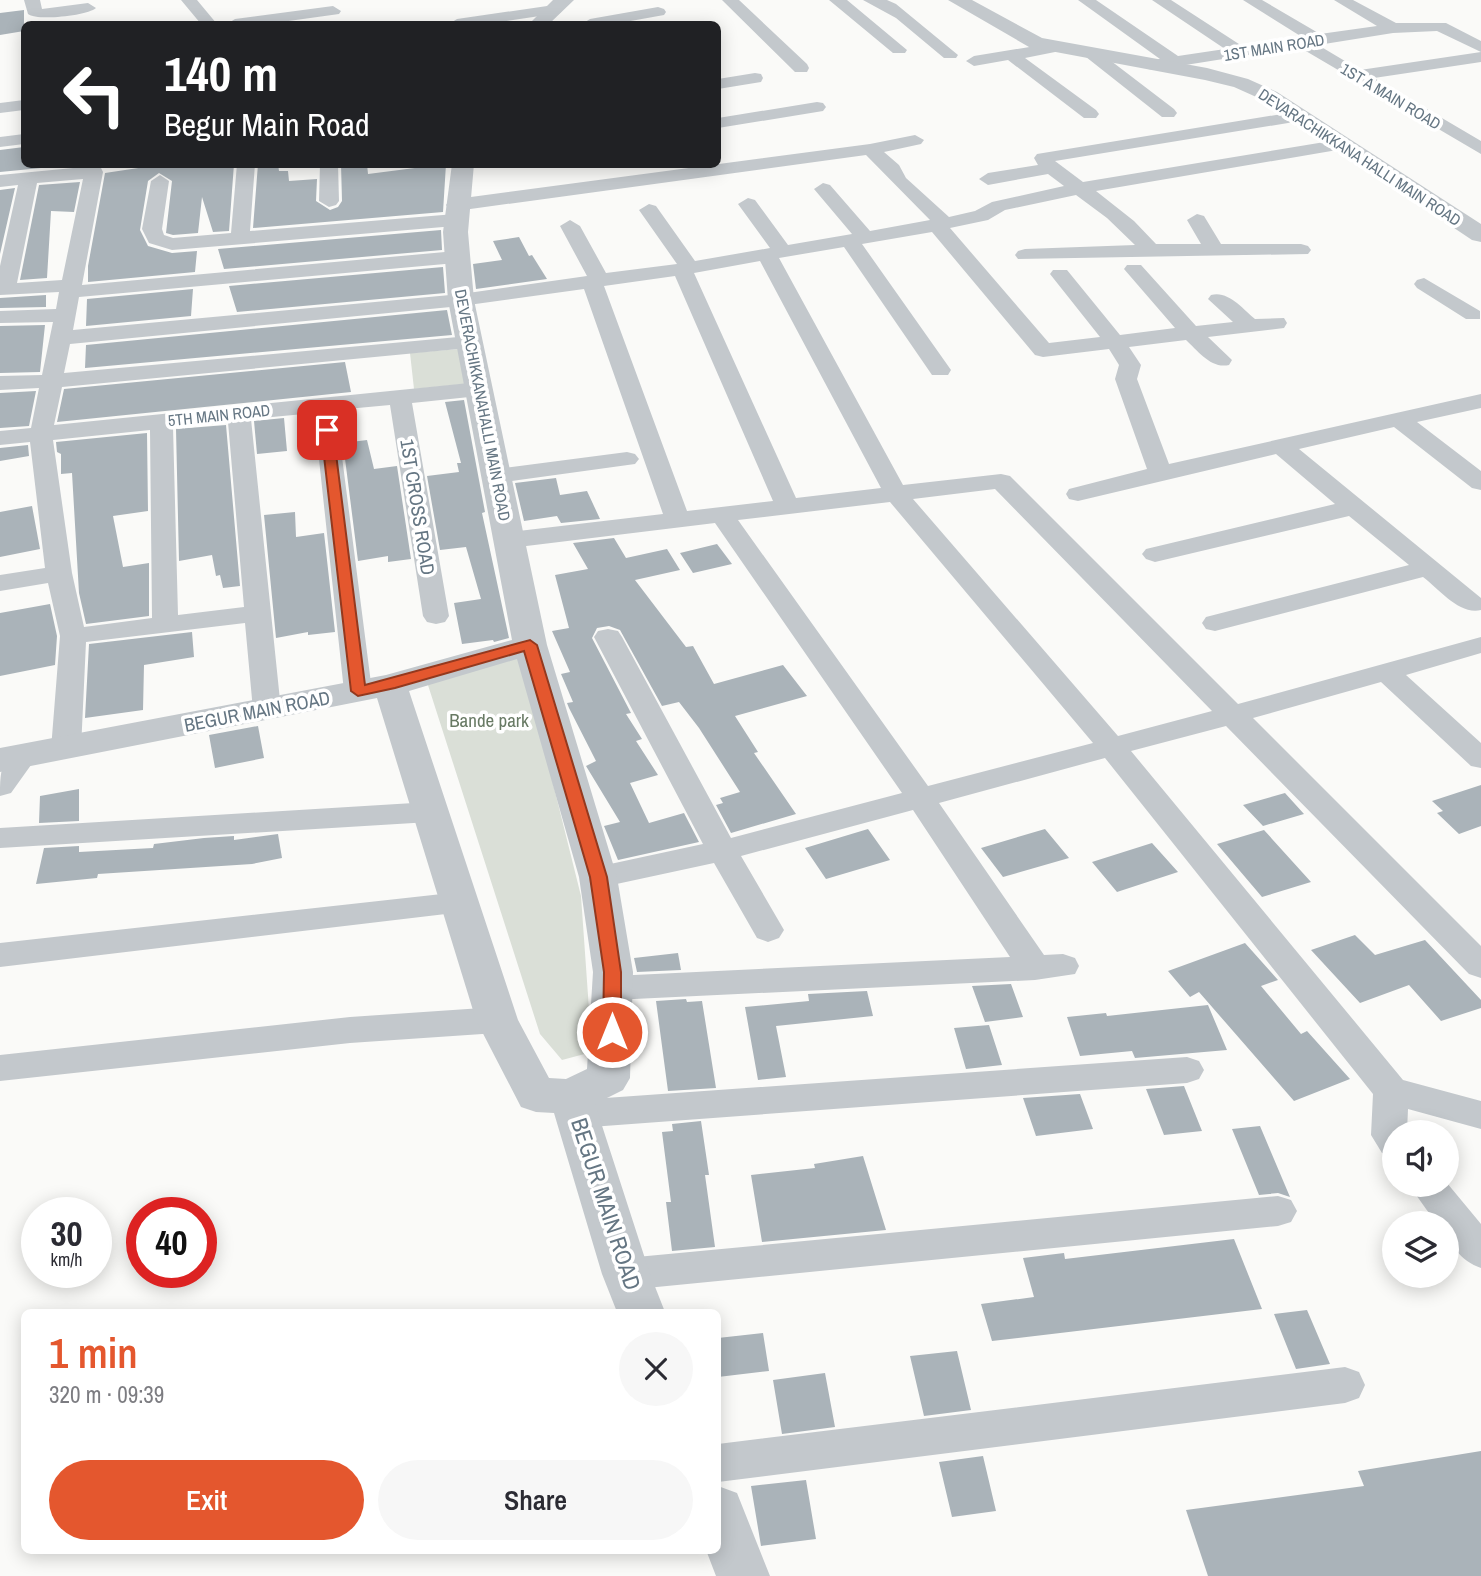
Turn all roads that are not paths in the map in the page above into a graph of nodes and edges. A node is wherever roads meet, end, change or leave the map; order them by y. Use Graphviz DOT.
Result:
graph roads {
  1 [pos="32,0"];
  2 [pos="730,0"];
  3 [pos="837,0"];
  4 [pos="871,0"];
  5 [pos="958,0"];
  6 [pos="1086,0"];
  7 [pos="1160,0"];
  8 [pos="1251,0"];
  9 [pos="1342,0"];
  10 [pos="195,1"];
  11 [pos="559,5"];
  12 [pos="88,8"];
  13 [pos="333,10"];
  14 [pos="658,12"];
  15 [pos="207,21"];
  16 [pos="256,21"];
  17 [pos="473,21"];
  18 [pos="541,21"];
  19 [pos="607,21"];
  20 [pos="1393,28"];
  21 [pos="1310,41"];
  22 [pos="1481,47"];
  23 [pos="1054,48"];
  24 [pos="900,50"];
  25 [pos="1240,52"];
  26 [pos="1092,54"];
  27 [pos="950,55"];
  28 [pos="1011,55"];
  29 [pos="1481,57"];
  30 [pos="974,61"];
  31 [pos="1164,63"];
  32 [pos="800,68"];
  33 [pos="1357,75"];
  34 [pos="755,78"];
  35 [pos="721,84"];
  36 [pos="21,105"];
  37 [pos="817,107"];
  38 [pos="0,108"];
  39 [pos="1168,113"];
  40 [pos="1090,114"];
  41 [pos="1300,116"];
  42 [pos="721,123"];
  43 [pos="21,139"];
  44 [pos="915,140"];
  45 [pos="0,142"];
  46 [pos="1343,144"];
  47 [pos="870,149"];
  48 [pos="1481,149"];
  49 [pos="1051,167"];
  50 [pos="246,168"];
  51 [pos="329,168"];
  52 [pos="462,168"];
  53 [pos="625,168"];
  54 [pos="29,178"];
  55 [pos="988,179"];
  56 [pos="0,181"];
  57 [pos="160,181"];
  58 [pos="638,181"];
  59 [pos="823,189"];
  60 [pos="1078,189"];
  61 [pos="329,201"];
  62 [pos="748,204"];
  63 [pos="649,210"];
  64 [pos="456,212"];
  65 [pos="1197,220"];
  66 [pos="941,224"];
  67 [pos="570,226"];
  68 [pos="1477,230"];
  69 [pos="240,238"];
  70 [pos="857,239"];
  71 [pos="1150,250"];
  72 [pos="1215,250"];
  73 [pos="1301,250"];
  74 [pos="775,254"];
  75 [pos="1025,255"];
  76 [pos="456,257"];
  77 [pos="686,268"];
  78 [pos="1134,269"];
  79 [pos="1060,274"];
  80 [pos="596,281"];
  81 [pos="1424,284"];
  82 [pos="1218,299"];
  83 [pos="461,300"];
  84 [pos="67,308"];
  85 [pos="1439,314"];
  86 [pos="1477,315"];
  87 [pos="0,317"];
  88 [pos="1276,323"];
  89 [pos="1251,326"];
  90 [pos="1191,333"];
  91 [pos="469,342"];
  92 [pos="1115,342"];
  93 [pos="1221,360"];
  94 [pos="940,370"];
  95 [pos="51,381"];
  96 [pos="0,383"];
  97 [pos="479,389"];
  98 [pos="400,397"];
  99 [pos="1481,401"];
  100 [pos="324,404"];
  101 [pos="240,412"];
  102 [pos="1399,420"];
  103 [pos="161,422"];
  104 [pos="41,433"];
  105 [pos="0,438"];
  106 [pos="1281,446"];
  107 [pos="627,459"];
  108 [pos="1160,473"];
  109 [pos="497,476"];
  110 [pos="1481,483"];
  111 [pos="896,494"];
  112 [pos="1078,494"];
  113 [pos="788,507"];
  114 [pos="1354,507"];
  115 [pos="722,515"];
  116 [pos="678,520"];
  117 [pos="510,540"];
  118 [pos="1155,554"];
  119 [pos="1428,568"];
  120 [pos="59,573"];
  121 [pos="0,583"];
  122 [pos="1472,604"];
  123 [pos="258,613"];
  124 [pos="436,616"];
  125 [pos="1215,623"];
  126 [pos="165,625"];
  127 [pos="73,636"];
  128 [pos="608,637"];
  129 [pos="530,645"];
  130 [pos="1481,645"];
  131 [pos="1387,672"];
  132 [pos="374,688"];
  133 [pos="267,709"];
  134 [pos="1232,715"];
  135 [pos="1111,746"];
  136 [pos="66,749"];
  137 [pos="1481,759"];
  138 [pos="7,768"];
  139 [pos="920,797"];
  140 [pos="430,812"];
  141 [pos="0,838"];
  142 [pos="722,851"];
  143 [pos="598,877"];
  144 [pos="460,903"];
  145 [pos="768,930"];
  146 [pos="0,955"];
  147 [pos="1481,966"];
  148 [pos="612,988"];
  149 [pos="497,1020"];
  150 [pos="0,1068"];
  151 [pos="1187,1070"];
  152 [pos="1391,1091"];
  153 [pos="574,1105"];
  154 [pos="1481,1115"];
  155 [pos="1390,1120"];
  156 [pos="1438,1197"];
  157 [pos="1278,1211"];
  158 [pos="1476,1239"];
  159 [pos="633,1293"];
  160 [pos="1345,1385"];
  161 [pos="721,1463"];
  162 [pos="721,1519"];
  163 [pos="743,1576"];
  1 -- 12 [label="street"];
  2 -- 32 [label="street"];
  3 -- 24 [label="street"];
  4 -- 27 [label="street"];
  5 -- 23 [label="street, DEVARACHIKKANA HALLI MAIN ROAD"];
  6 -- 31 [label="street"];
  7 -- 25 [label="street"];
  8 -- 21 [label="street, 1ST A MAIN ROAD"];
  9 -- 20 [label="street"];
  10 -- 15 [label="street"];
  11 -- 17 [label="street"];
  11 -- 18 [label="street"];
  13 -- 16 [label="street"];
  14 -- 19 [label="street"];
  20 -- 21 [label="street, 1ST MAIN ROAD"];
  20 -- 22 [label="street, 1ST MAIN ROAD"];
  21 -- 25 [label="street, 1ST MAIN ROAD"];
  21 -- 33 [label="street, 1ST A MAIN ROAD"];
  23 -- 26 [label="street, DEVARACHIKKANA HALLI MAIN ROAD"];
  23 -- 28 [label="street"];
  25 -- 31 [label="street, 1ST MAIN ROAD"];
  26 -- 31 [label="street, DEVARACHIKKANA HALLI MAIN ROAD"];
  26 -- 39 [label="street"];
  28 -- 30 [label="street"];
  28 -- 40 [label="street"];
  29 -- 33 [label="street"];
  31 -- 41 [label="street, DEVARACHIKKANA HALLI MAIN ROAD"];
  33 -- 48 [label="street, 1ST A MAIN ROAD"];
  34 -- 35 [label="street"];
  36 -- 38 [label="street"];
  37 -- 42 [label="street"];
  41 -- 46 [label="street, DEVARACHIKKANA HALLI MAIN ROAD"];
  41 -- 49 [label="street"];
  43 -- 45 [label="street"];
  44 -- 47 [label="street"];
  46 -- 60 [label="street"];
  46 -- 68 [label="street, DEVARACHIKKANA HALLI MAIN ROAD"];
  47 -- 58 [label="street"];
  47 -- 66 [label="street"];
  49 -- 55 [label="street"];
  49 -- 60 [label="street"];
  50 -- 69 [label="street"];
  51 -- 61 [label="street"];
  52 -- 64 [label="street, DEVERACHIKKANAHALLI MAIN ROAD"];
  53 -- 58 [label="street"];
  54 -- 56 [label="street"];
  54 -- 84 [label="street"];
  54 -- 84 [label="street"];
  57 -- 69 [label="street"];
  58 -- 64 [label="street"];
  59 -- 70 [label="street"];
  60 -- 66 [label="street"];
  60 -- 71 [label="street"];
  62 -- 74 [label="street"];
  63 -- 77 [label="street"];
  64 -- 69 [label="street"];
  64 -- 76 [label="street, DEVERACHIKKANAHALLI MAIN ROAD"];
  65 -- 72 [label="street"];
  66 -- 70 [label="street"];
  66 -- 92 [label="street"];
  67 -- 80 [label="street"];
  70 -- 74 [label="street"];
  70 -- 94 [label="street"];
  71 -- 72 [label="street"];
  71 -- 75 [label="street"];
  72 -- 73 [label="street"];
  74 -- 77 [label="street"];
  74 -- 111 [label="street"];
  76 -- 83 [label="street, DEVERACHIKKANAHALLI MAIN ROAD"];
  76 -- 84 [label="street"];
  77 -- 80 [label="street"];
  77 -- 113 [label="street"];
  78 -- 90 [label="street"];
  79 -- 92 [label="street"];
  80 -- 83 [label="street"];
  80 -- 116 [label="street"];
  81 -- 86 [label="street"];
  82 -- 89 [label="street"];
  83 -- 84 [label="street"];
  83 -- 91 [label="street, DEVERACHIKKANAHALLI MAIN ROAD"];
  84 -- 87 [label="street"];
  84 -- 95 [label="street"];
  85 -- 86 [label="street"];
  88 -- 89 [label="street"];
  89 -- 90 [label="street"];
  90 -- 92 [label="street"];
  90 -- 93 [label="street"];
  91 -- 95 [label="street"];
  91 -- 97 [label="street, DEVERACHIKKANAHALLI MAIN ROAD"];
  92 -- 108 [label="street"];
  95 -- 96 [label="street"];
  95 -- 104 [label="street"];
  97 -- 98 [label="street, 5TH MAIN ROAD"];
  97 -- 109 [label="street, DEVERACHIKKANAHALLI MAIN ROAD"];
  98 -- 100 [label="street, 5TH MAIN ROAD"];
  98 -- 124 [label="street, 1ST CROSS ROAD"];
  99 -- 102 [label="street"];
  100 -- 101 [label="street, 5TH MAIN ROAD"];
  100 -- 132 [label="street"];
  101 -- 103 [label="street, 5TH MAIN ROAD"];
  101 -- 123 [label="street"];
  102 -- 106 [label="street"];
  102 -- 110 [label="street"];
  103 -- 104 [label="street, 5TH MAIN ROAD"];
  103 -- 126 [label="street"];
  104 -- 105 [label="street, 5TH MAIN ROAD"];
  104 -- 120 [label="street"];
  106 -- 108 [label="street"];
  106 -- 114 [label="street"];
  107 -- 109 [label="street"];
  108 -- 112 [label="street"];
  109 -- 117 [label="street, DEVERACHIKKANAHALLI MAIN ROAD"];
  111 -- 113 [label="street"];
  111 -- 134 [label="street"];
  111 -- 135 [label="street"];
  113 -- 115 [label="street"];
  114 -- 118 [label="street"];
  114 -- 119 [label="street"];
  115 -- 116 [label="street"];
  115 -- 139 [label="street"];
  116 -- 117 [label="street"];
  117 -- 129 [label="street, DEVERACHIKKANAHALLI MAIN ROAD"];
  119 -- 122 [label="street"];
  119 -- 125 [label="street"];
  120 -- 121 [label="street"];
  120 -- 127 [label="street"];
  123 -- 126 [label="street"];
  123 -- 133 [label="street"];
  126 -- 127 [label="street"];
  127 -- 136 [label="street"];
  128 -- 142 [label="street"];
  129 -- 132 [label="street, BEGUR MAIN ROAD"];
  129 -- 143 [label="street, BEGUR MAIN ROAD"];
  130 -- 131 [label="street"];
  131 -- 134 [label="street"];
  131 -- 137 [label="street"];
  132 -- 133 [label="street, BEGUR MAIN ROAD"];
  132 -- 140 [label="street"];
  133 -- 136 [label="street, BEGUR MAIN ROAD"];
  134 -- 135 [label="street"];
  134 -- 147 [label="street"];
  135 -- 139 [label="street"];
  135 -- 152 [label="street"];
  136 -- 138 [label="street, BEGUR MAIN ROAD"];
  139 -- 142 [label="street"];
  139 -- 148 [label="street"];
  140 -- 141 [label="street"];
  140 -- 144 [label="street"];
  142 -- 143 [label="street"];
  142 -- 145 [label="street"];
  143 -- 148 [label="street, BEGUR MAIN ROAD"];
  144 -- 146 [label="street"];
  144 -- 149 [label="street"];
  148 -- 153 [label="street, BEGUR MAIN ROAD"];
  149 -- 150 [label="street"];
  149 -- 153 [label="street, BEGUR MAIN ROAD"];
  151 -- 153 [label="street"];
  152 -- 154 [label="street"];
  152 -- 155 [label="street"];
  153 -- 159 [label="street, BEGUR MAIN ROAD"];
  156 -- 158 [label="street"];
  157 -- 159 [label="street"];
  160 -- 161 [label="street"];
  162 -- 163 [label="street"];
}
